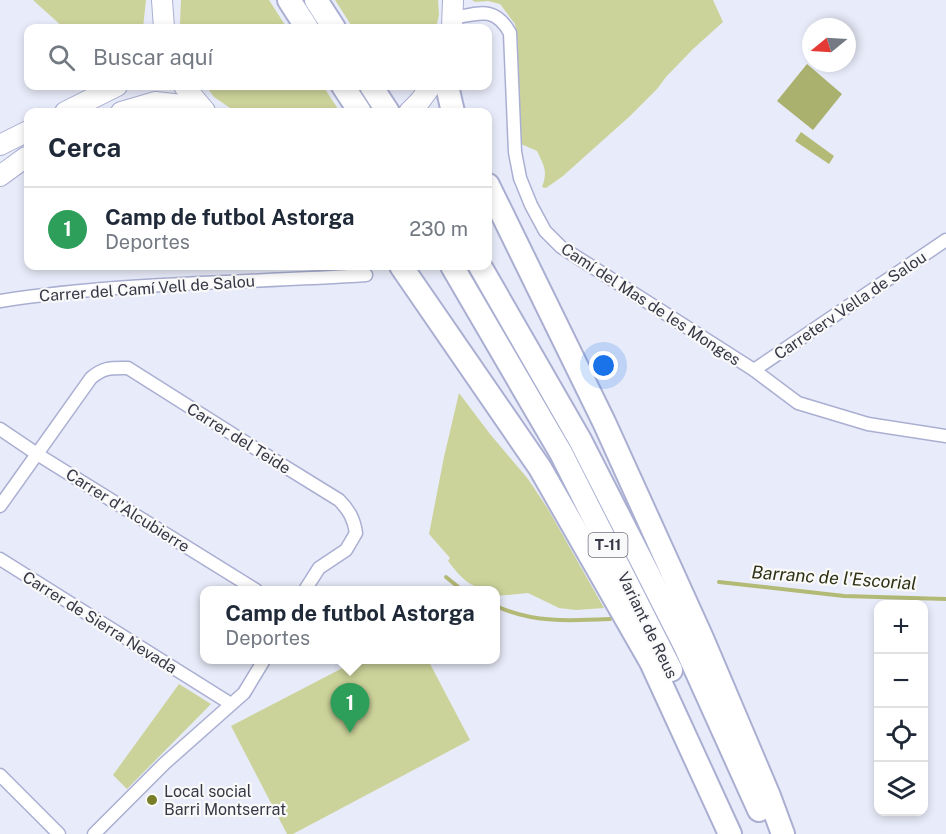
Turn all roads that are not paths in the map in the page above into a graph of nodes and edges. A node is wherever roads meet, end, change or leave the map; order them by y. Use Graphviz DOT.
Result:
graph roads {
  1 [pos="162,0"];
  2 [pos="288,0"];
  3 [pos="316,0"];
  4 [pos="452,15"];
  5 [pos="162,24"];
  6 [pos="304,24"];
  7 [pos="331,24"];
  8 [pos="109,90"];
  9 [pos="187,90"];
  10 [pos="346,90"];
  11 [pos="374,90"];
  12 [pos="448,90"];
  13 [pos="73,108"];
  14 [pos="135,108"];
  15 [pos="191,108"];
  16 [pos="201,108"];
  17 [pos="357,108"];
  18 [pos="385,108"];
  19 [pos="452,108"];
  20 [pos="24,132"];
  21 [pos="0,145"];
  22 [pos="24,158"];
  23 [pos="24,158"];
  24 [pos="0,170"];
  25 [pos="0,176"];
  26 [pos="492,193"];
  27 [pos="946,240"];
  28 [pos="404,270"];
  29 [pos="454,270"];
  30 [pos="482,270"];
  31 [pos="366,275"];
  32 [pos="0,301"];
  33 [pos="753,370"];
  34 [pos="0,429"];
  35 [pos="946,436"];
  36 [pos="37,454"];
  37 [pos="0,506"];
  38 [pos="0,559"];
  39 [pos="248,586"];
  40 [pos="308,586"];
  41 [pos="262,664"];
  42 [pos="231,704"];
  43 [pos="0,775"];
  44 [pos="59,834"];
  45 [pos="94,834"];
  46 [pos="730,834"];
  47 [pos="744,834"];
  48 [pos="768,834"];
  49 [pos="783,834"];
  1 -- 5 [label="main road"];
  2 -- 6 [label="highway"];
  3 -- 7 [label="highway"];
  4 -- 33 [label="street, Camí del Mas de les Monges"];
  8 -- 13 [label="main road"];
  9 -- 16 [label="main road"];
  10 -- 17 [label="highway"];
  11 -- 18 [label="highway"];
  12 -- 19 [label="highway"];
  14 -- 15 [label="main road"];
  20 -- 21 [label="main road"];
  22 -- 24 [label="main road"];
  23 -- 25 [label="main road"];
  26 -- 49 [label="highway"];
  27 -- 33 [label="street, Carreterv Vella de Salou"];
  28 -- 46 [label="highway"];
  29 -- 47 [label="highway, Variant de Reus / T-11"];
  30 -- 48 [label="highway, Variant de Reus / T-11"];
  31 -- 32 [label="street, Carrer del Camí Vell de Salou"];
  33 -- 35 [label="street, Camí del Mas de les Monges"];
  34 -- 36 [label="street, Carrer d'Alcubierre"];
  36 -- 37 [label="street"];
  36 -- 39 [label="street, Carrer d'Alcubierre"];
  36 -- 40 [label="street, Carrer del Teide"];
  38 -- 42 [label="street, Carrer de Sierra Nevada"];
  41 -- 42 [label="street"];
  42 -- 45 [label="street"];
  43 -- 44 [label="street"];
}
